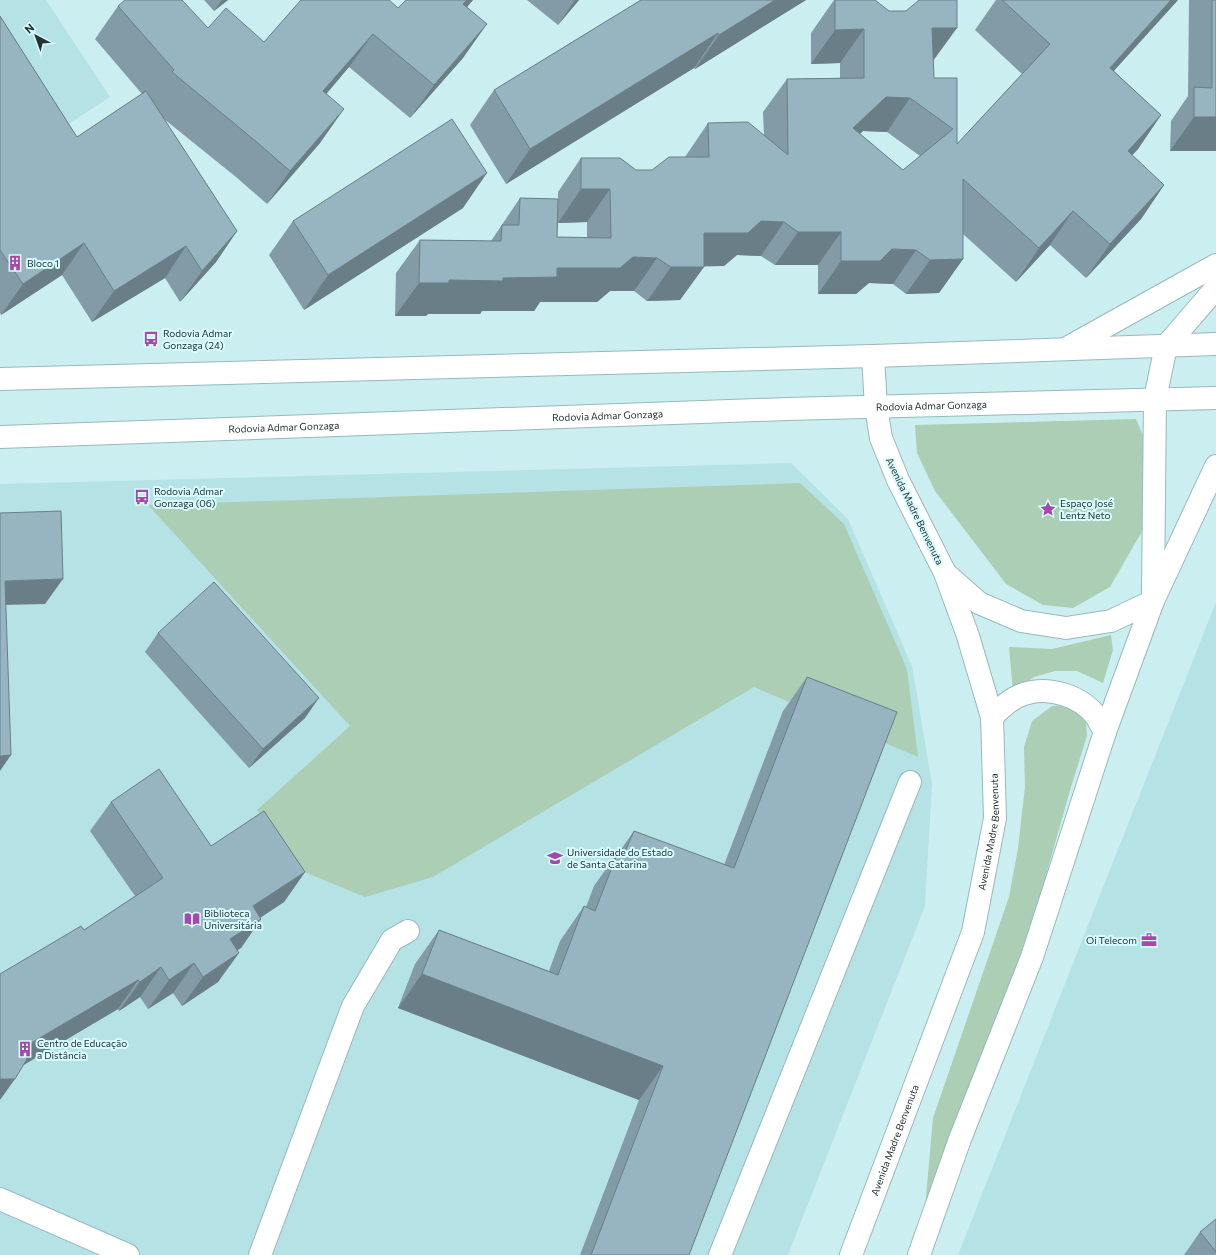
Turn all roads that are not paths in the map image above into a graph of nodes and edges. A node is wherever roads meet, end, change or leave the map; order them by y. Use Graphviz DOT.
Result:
graph roads {
  1 [pos="1216,265"];
  2 [pos="1216,288"];
  3 [pos="1216,344"];
  4 [pos="1166,346"];
  5 [pos="1065,349"];
  6 [pos="873,356"];
  7 [pos="0,379"];
  8 [pos="1216,398"];
  9 [pos="1155,399"];
  10 [pos="876,407"];
  11 [pos="0,437"];
  12 [pos="1216,466"];
  13 [pos="945,573"];
  14 [pos="1153,601"];
  15 [pos="992,717"];
  16 [pos="1105,732"];
  17 [pos="910,782"];
  18 [pos="408,931"];
  19 [pos="0,1199"];
  20 [pos="128,1255"];
  21 [pos="260,1255"];
  22 [pos="720,1255"];
  23 [pos="850,1255"];
  24 [pos="919,1255"];
  1 -- 5 [label="main road"];
  2 -- 4 [label="main road"];
  3 -- 4 [label="main road"];
  4 -- 5 [label="main road"];
  4 -- 9 [label="main road"];
  5 -- 6 [label="main road"];
  6 -- 7 [label="main road"];
  6 -- 10 [label="main road, Avenida Madre Benvenuta"];
  8 -- 9 [label="main road, Rodovia Admar Gonzaga"];
  9 -- 10 [label="main road, Rodovia Admar Gonzaga"];
  9 -- 14 [label="main road"];
  10 -- 11 [label="main road, Rodovia Admar Gonzaga"];
  10 -- 13 [label="main road, Avenida Madre Benvenuta"];
  12 -- 14 [label="main road"];
  13 -- 14 [label="main road"];
  13 -- 15 [label="main road, Avenida Madre Benvenuta"];
  14 -- 16 [label="main road"];
  15 -- 16 [label="main road"];
  15 -- 23 [label="main road, Avenida Madre Benvenuta"];
  16 -- 24 [label="main road"];
  17 -- 22 [label="main road"];
  18 -- 21 [label="main road"];
  19 -- 20 [label="main road"];
}
